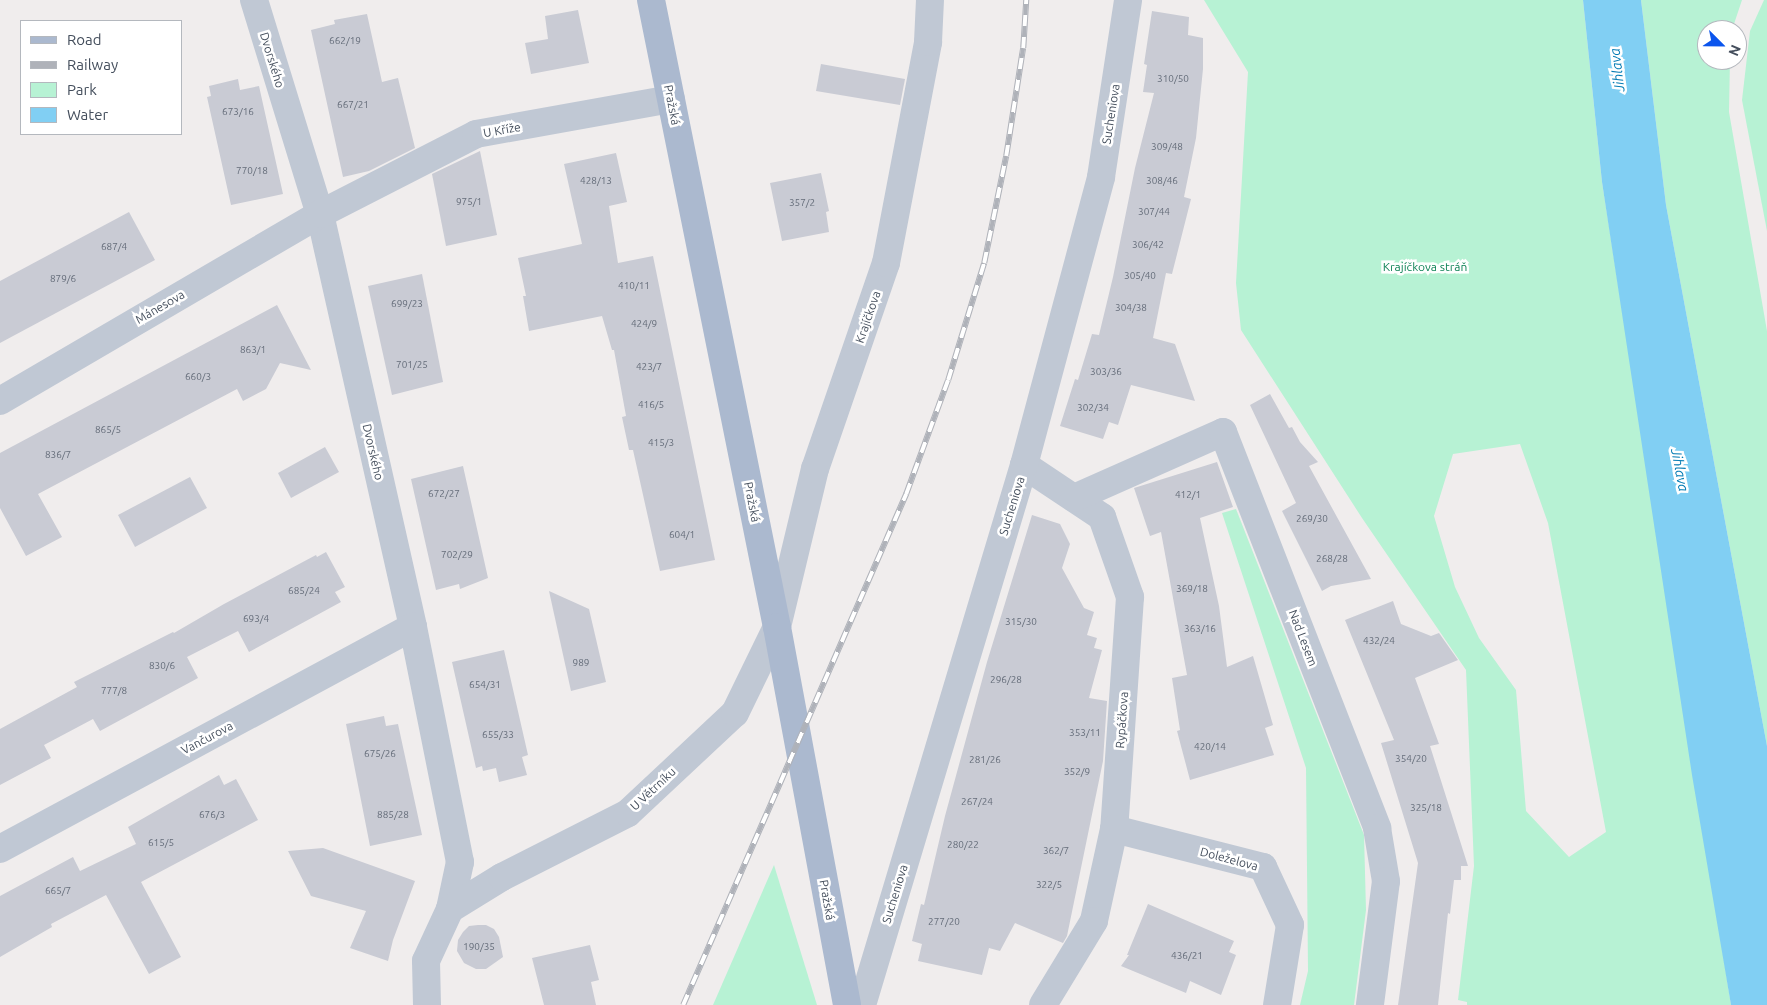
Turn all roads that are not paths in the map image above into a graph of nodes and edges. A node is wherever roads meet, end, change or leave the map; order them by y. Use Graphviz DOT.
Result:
graph roads {
  1 [pos="254,0"];
  2 [pos="651,0"];
  3 [pos="930,0"];
  4 [pos="1128,0"];
  5 [pos="671,99"];
  6 [pos="320,214"];
  7 [pos="0,400"];
  8 [pos="1024,465"];
  9 [pos="1074,498"];
  10 [pos="413,627"];
  11 [pos="776,627"];
  12 [pos="1114,829"];
  13 [pos="0,849"];
  14 [pos="450,909"];
  15 [pos="427,1005"];
  16 [pos="847,1005"];
  17 [pos="862,1005"];
  18 [pos="1043,1005"];
  19 [pos="1277,1005"];
  20 [pos="1370,1005"];
  1 -- 6 [label="street, Dvorského"];
  2 -- 5 [label="main road, Pražská"];
  3 -- 11 [label="street, Krajíčkova"];
  4 -- 8 [label="street, Sucheniova"];
  5 -- 6 [label="street, U Kříže"];
  5 -- 11 [label="main road, Pražská"];
  6 -- 7 [label="street, Mánesova"];
  6 -- 10 [label="street, Dvorského"];
  8 -- 9 [label="street, Rypáčkova"];
  8 -- 17 [label="street, Sucheniova"];
  9 -- 12 [label="street, Rypáčkova"];
  9 -- 20 [label="street, Nad Lesem"];
  10 -- 13 [label="street, Vančurova"];
  10 -- 14 [label="street, Dvorského"];
  11 -- 14 [label="street, U Větrníku"];
  11 -- 16 [label="main road, Pražská"];
  12 -- 18 [label="street, Rypáčkova"];
  12 -- 19 [label="street, Doleželova"];
  14 -- 15 [label="street, Dvorského"];
}
